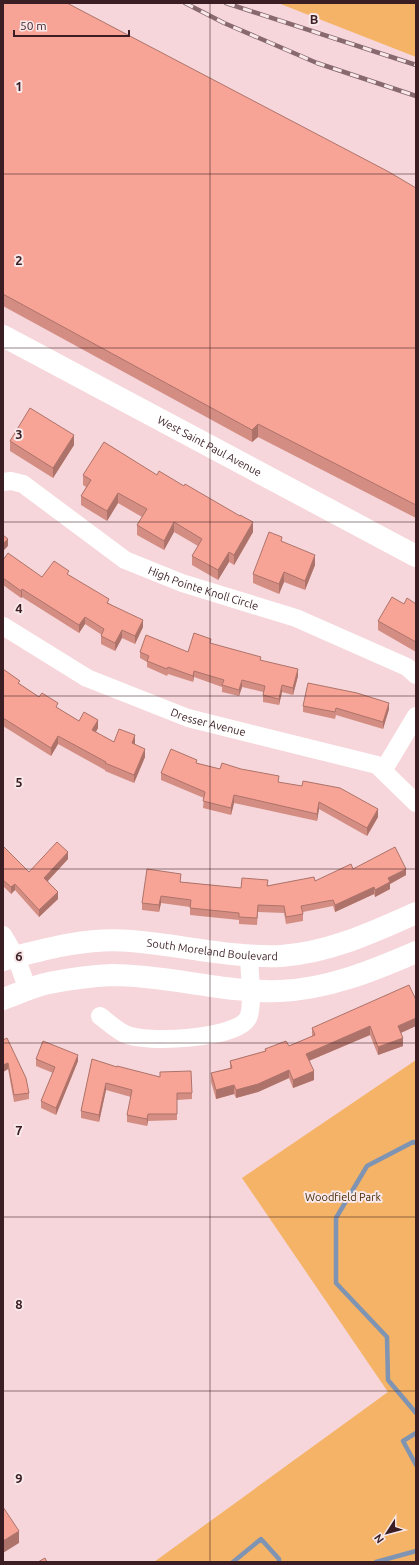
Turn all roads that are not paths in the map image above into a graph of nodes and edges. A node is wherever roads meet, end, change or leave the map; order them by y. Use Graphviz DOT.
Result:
graph roads {
  1 [pos="3,336"];
  2 [pos="3,482"];
  3 [pos="416,556"];
  4 [pos="3,626"];
  5 [pos="416,675"];
  6 [pos="416,716"];
  7 [pos="383,771"];
  8 [pos="416,803"];
  9 [pos="416,913"];
  10 [pos="3,935"];
  11 [pos="416,952"];
  12 [pos="249,955"];
  13 [pos="10,958"];
  14 [pos="28,990"];
  15 [pos="251,990"];
  16 [pos="3,999"];
  17 [pos="100,1016"];
  1 -- 3 [label="street, West Saint Paul Avenue"];
  2 -- 5 [label="street, High Pointe Knoll Circle"];
  4 -- 7 [label="street, Dresser Avenue"];
  6 -- 7 [label="street"];
  7 -- 8 [label="street, Dresser Avenue"];
  9 -- 12 [label="street, South Moreland Boulevard"];
  10 -- 13 [label="street"];
  11 -- 15 [label="street"];
  12 -- 13 [label="street, South Moreland Boulevard"];
  12 -- 15 [label="street"];
  13 -- 14 [label="street"];
  14 -- 15 [label="street"];
  14 -- 16 [label="street"];
  15 -- 17 [label="street"];
}
